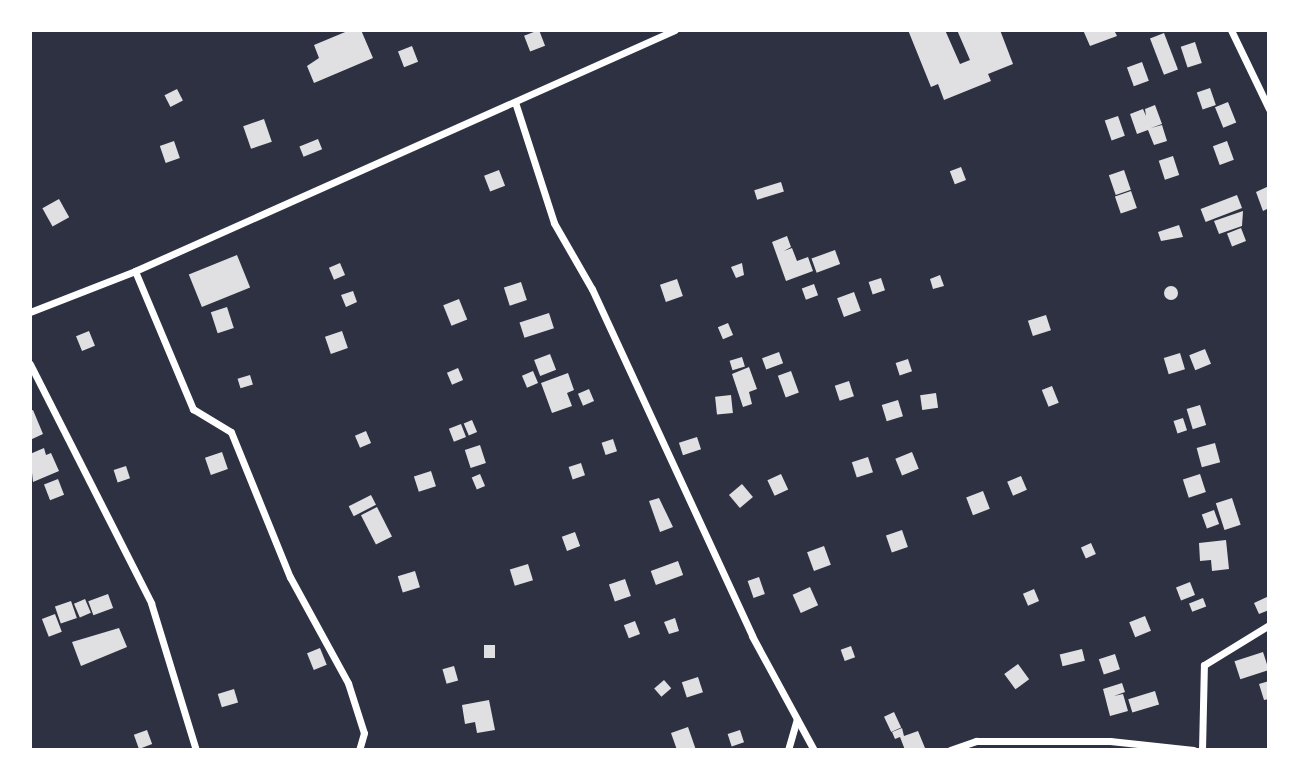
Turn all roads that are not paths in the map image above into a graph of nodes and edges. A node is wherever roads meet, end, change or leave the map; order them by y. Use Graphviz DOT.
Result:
graph roads {
  1 [pos="675,30"];
  2 [pos="1231,30"];
  3 [pos="515,102"];
  4 [pos="1269,109"];
  5 [pos="135,271"];
  6 [pos="30,313"];
  7 [pos="30,364"];
  8 [pos="1269,625"];
  9 [pos="797,719"];
  10 [pos="196,750"];
  11 [pos="359,750"];
  12 [pos="788,750"];
  13 [pos="814,750"];
  14 [pos="950,750"];
  15 [pos="1194,750"];
  16 [pos="1202,750"];
  1 -- 3 [label="street"];
  2 -- 4 [label="street"];
  3 -- 5 [label="street"];
  3 -- 9 [label="street"];
  5 -- 6 [label="street"];
  5 -- 11 [label="street"];
  7 -- 10 [label="street"];
  8 -- 16 [label="street"];
  9 -- 12 [label="street"];
  9 -- 13 [label="street"];
  14 -- 15 [label="street"];
}
